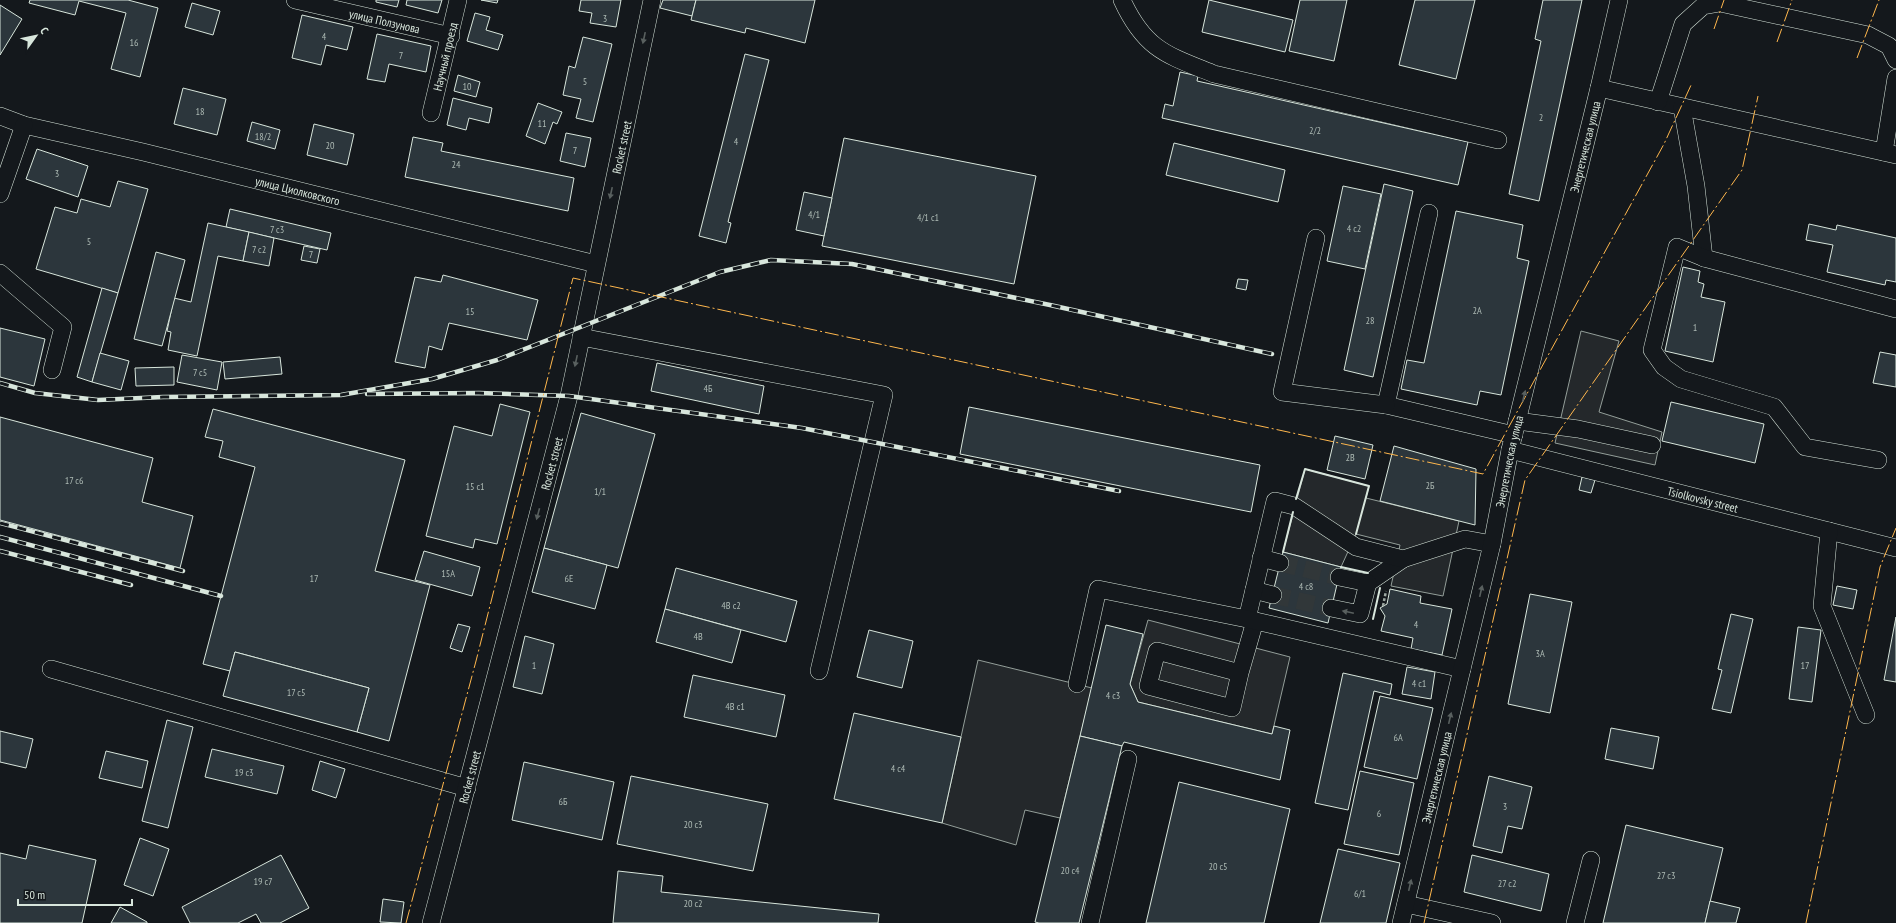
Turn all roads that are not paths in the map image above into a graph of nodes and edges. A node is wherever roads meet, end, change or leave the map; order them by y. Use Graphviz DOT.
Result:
graph roads {
  1 [pos="295,0"];
  2 [pos="458,0"];
  3 [pos="652,0"];
  4 [pos="1122,0"];
  5 [pos="1618,0"];
  6 [pos="451,36"];
  7 [pos="1896,60"];
  8 [pos="1896,78"];
  9 [pos="1599,88"];
  10 [pos="1658,102"];
  11 [pos="1682,107"];
  12 [pos="431,113"];
  13 [pos="0,116"];
  14 [pos="24,125"];
  15 [pos="1498,140"];
  16 [pos="1890,154"];
  17 [pos="0,194"];
  18 [pos="1430,213"];
  19 [pos="1316,238"];
  20 [pos="1704,258"];
  21 [pos="596,264"];
  22 [pos="0,273"];
  23 [pos="1896,309"];
  24 [pos="581,337"];
  25 [pos="52,370"];
  26 [pos="1386,405"];
  27 [pos="1514,436"];
  28 [pos="1652,445"];
  29 [pos="1878,460"];
  30 [pos="1828,530"];
  31 [pos="1492,544"];
  32 [pos="1896,548"];
  33 [pos="1261,558"];
  34 [pos="1403,559"];
  35 [pos="1280,563"];
  36 [pos="1339,577"];
  37 [pos="1368,583"];
  38 [pos="1254,590"];
  39 [pos="1273,595"];
  40 [pos="1331,608"];
  41 [pos="1251,620"];
  42 [pos="51,669"];
  43 [pos="1462,669"];
  44 [pos="819,671"];
  45 [pos="1240,673"];
  46 [pos="1077,684"];
  47 [pos="1866,715"];
  48 [pos="1128,759"];
  49 [pos="467,788"];
  50 [pos="1591,860"];
  51 [pos="1406,904"];
  52 [pos="432,923"];
  53 [pos="1090,923"];
  54 [pos="1401,923"];
  55 [pos="1492,923"];
  56 [pos="1575,923"];
  1 -- 6 [label="street, улица Ползунова"];
  2 -- 6 [label="street, Научный проезд"];
  3 -- 21 [label="street, Rocket street, one-way"];
  4 -- 15 [label="street"];
  5 -- 9 [label="street, Энергетическая улица"];
  6 -- 12 [label="street, Научный проезд"];
  7 -- 10 [label="street"];
  8 -- 16 [label="street"];
  9 -- 10 [label="street"];
  27 -- 9 [label="street, Энергетическая улица, one-way"];
  10 -- 11 [label="street"];
  11 -- 16 [label="street"];
  11 -- 20 [label="street"];
  13 -- 14 [label="street, улица Циолковского"];
  14 -- 17 [label="street"];
  14 -- 21 [label="street, улица Циолковского"];
  18 -- 26 [label="street"];
  19 -- 26 [label="street"];
  20 -- 23 [label="street"];
  20 -- 29 [label="street"];
  21 -- 24 [label="street, Rocket street"];
  22 -- 25 [label="street"];
  24 -- 44 [label="street"];
  24 -- 49 [label="street, Rocket street, one-way"];
  26 -- 27 [label="street"];
  27 -- 28 [label="street"];
  27 -- 30 [label="street, Tsiolkovsky street"];
  27 -- 31 [label="street, Энергетическая улица"];
  30 -- 32 [label="street, Tsiolkovsky street"];
  30 -- 47 [label="street"];
  31 -- 34 [label="street"];
  43 -- 31 [label="street, Энергетическая улица, one-way"];
  33 -- 34 [label="street"];
  33 -- 35 [label="street"];
  33 -- 38 [label="street"];
  34 -- 37 [label="street"];
  36 -- 37 [label="street"];
  37 -- 40 [label="street, one-way"];
  38 -- 39 [label="street"];
  38 -- 41 [label="street"];
  41 -- 43 [label="street"];
  41 -- 45 [label="street"];
  41 -- 46 [label="street"];
  42 -- 49 [label="street"];
  51 -- 43 [label="street, Энергетическая улица, one-way"];
  45 -- 45 [label="street"];
  48 -- 53 [label="street"];
  49 -- 52 [label="street, Rocket street"];
  50 -- 56 [label="street"];
  51 -- 54 [label="street, Энергетическая улица"];
  51 -- 55 [label="street"];
}
